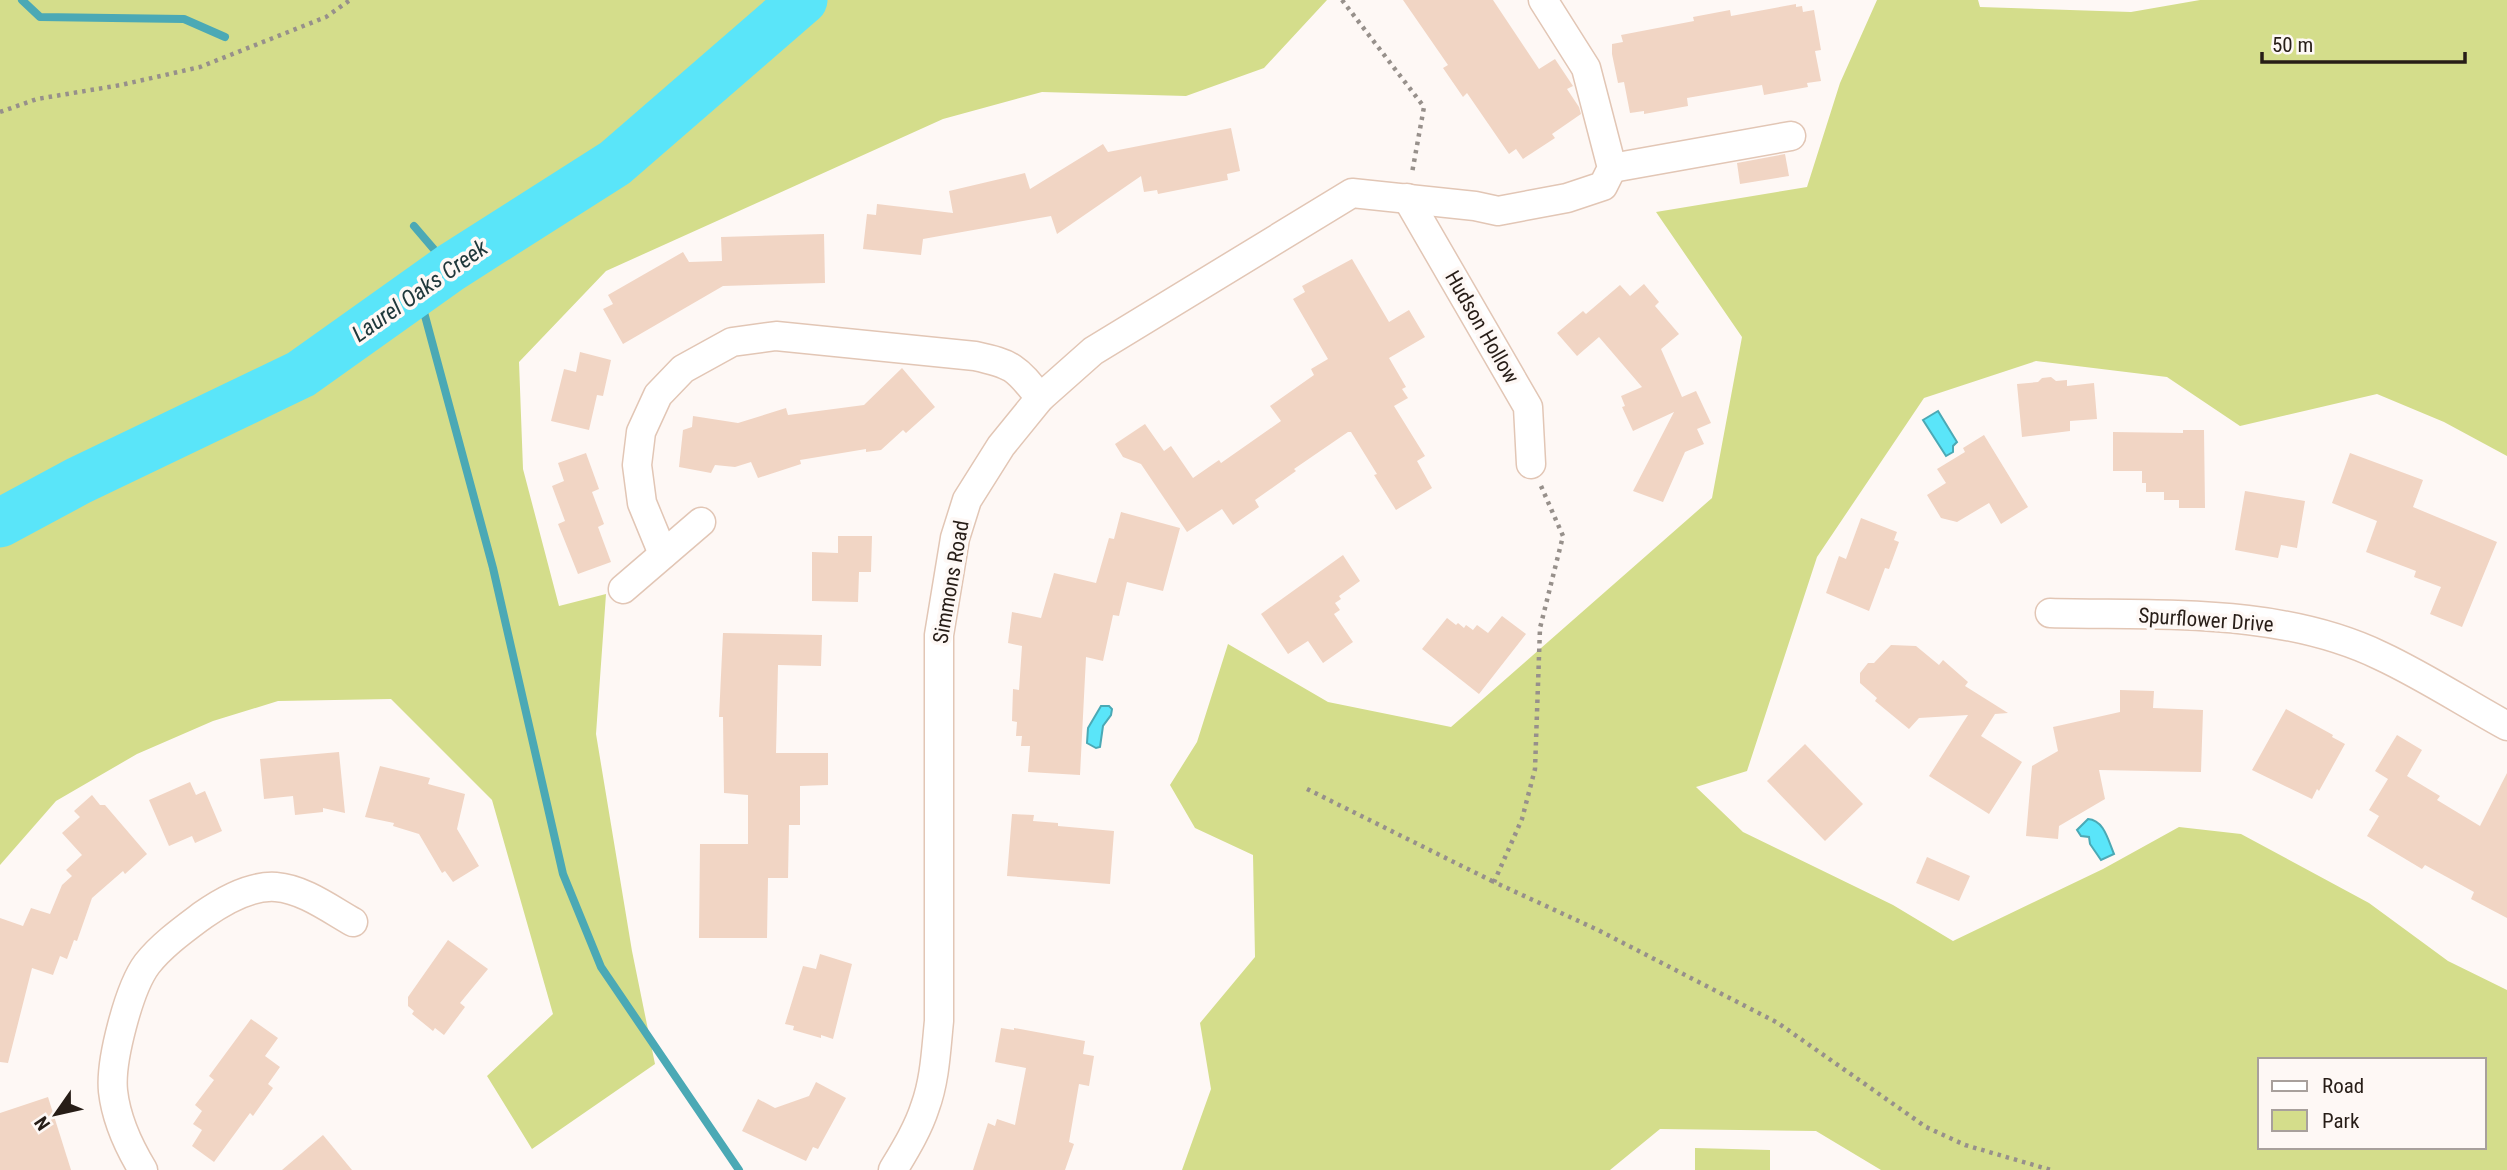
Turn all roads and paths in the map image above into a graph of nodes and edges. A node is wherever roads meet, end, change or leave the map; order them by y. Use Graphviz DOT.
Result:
graph roads {
  1 [pos="350,0"];
  2 [pos="1342,0"];
  3 [pos="1543,0"];
  4 [pos="0,112"];
  5 [pos="1791,136"];
  6 [pos="1612,168"];
  7 [pos="1408,198"];
  8 [pos="1040,398"];
  9 [pos="1531,464"];
  10 [pos="701,522"];
  11 [pos="663,554"];
  12 [pos="623,589"];
  13 [pos="2050,613"];
  14 [pos="2507,726"];
  15 [pos="1307,789"];
  16 [pos="1494,882"];
  17 [pos="353,922"];
  18 [pos="143,1170"];
  19 [pos="893,1170"];
  20 [pos="2051,1170"];
  1 -- 4 [label="path"];
  2 -- 7 [label="path"];
  3 -- 6 [label="street"];
  5 -- 6 [label="street"];
  6 -- 7 [label="street, Simmons Road"];
  7 -- 8 [label="street, Simmons Road"];
  7 -- 9 [label="street, Hudson Hollow"];
  8 -- 11 [label="street"];
  8 -- 19 [label="street, Simmons Road"];
  9 -- 16 [label="path"];
  10 -- 11 [label="street"];
  11 -- 12 [label="street"];
  13 -- 14 [label="street, Spurflower Drive"];
  15 -- 16 [label="path"];
  16 -- 20 [label="path"];
  17 -- 18 [label="street"];
}
